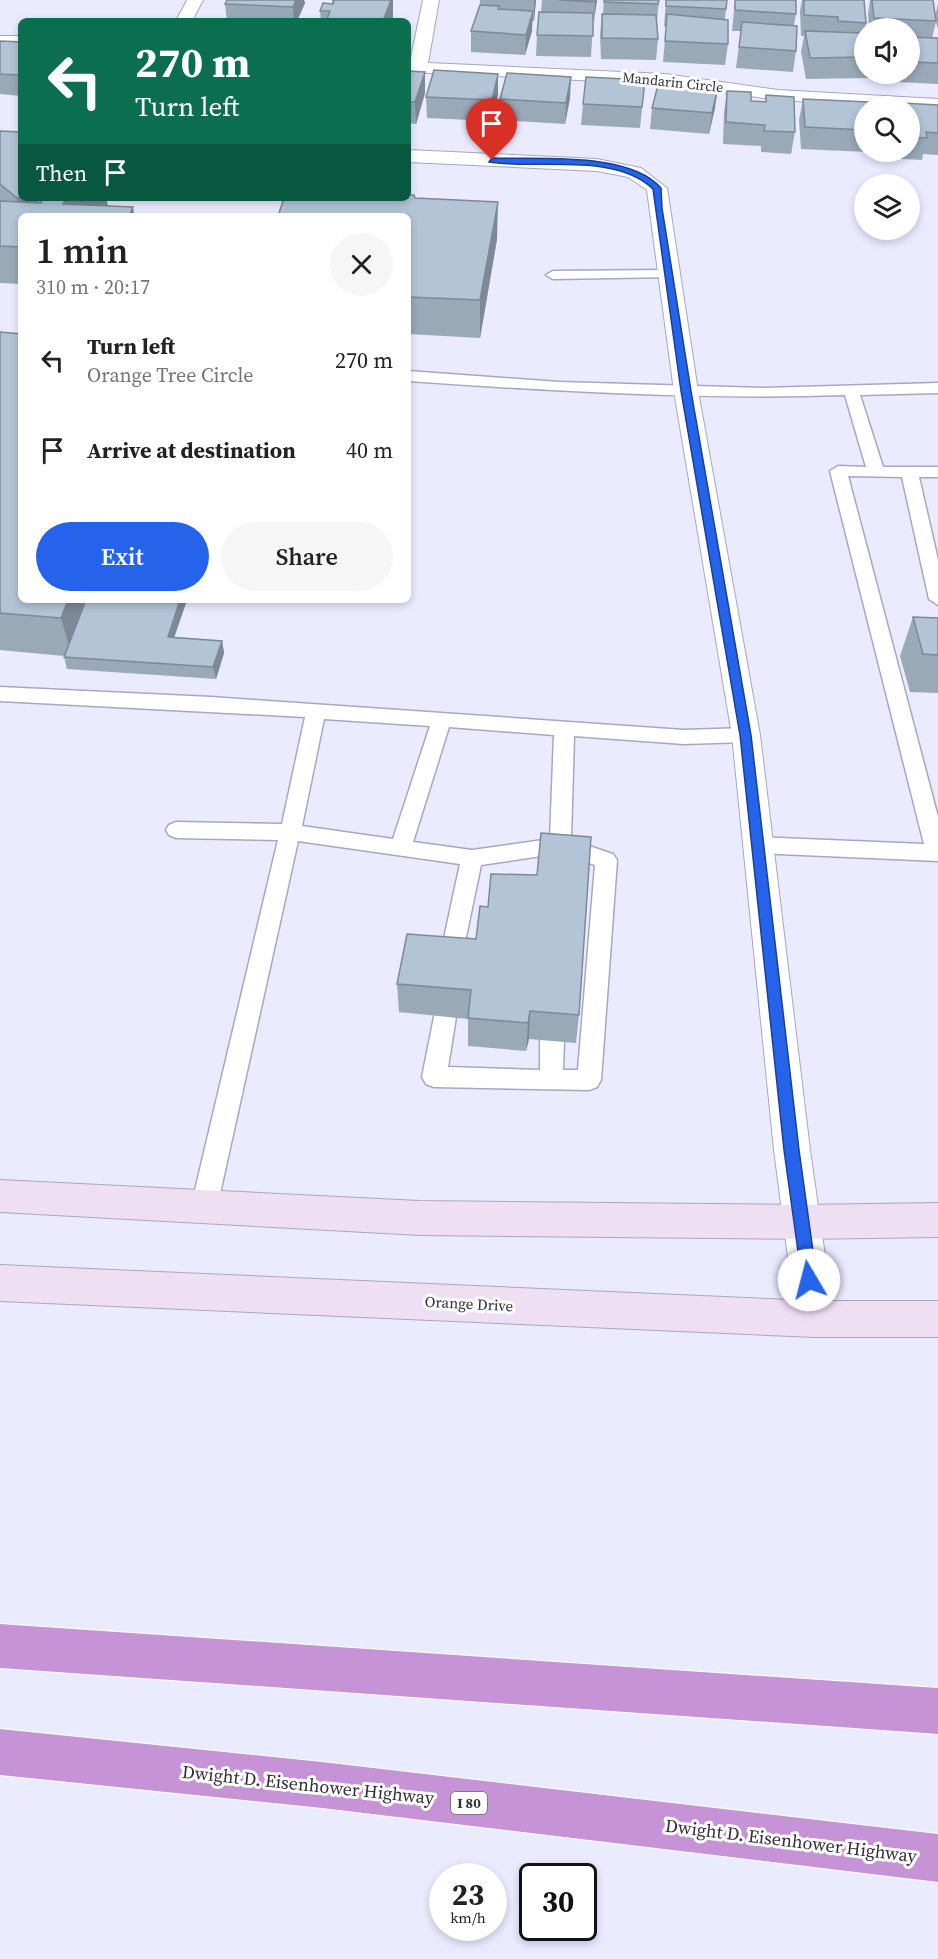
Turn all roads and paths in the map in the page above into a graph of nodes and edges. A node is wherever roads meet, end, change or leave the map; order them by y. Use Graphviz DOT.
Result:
graph roads {
  1 [pos="195,0"];
  2 [pos="431,0"];
  3 [pos="186,18"];
  4 [pos="0,41"];
  5 [pos="18,41"];
  6 [pos="413,68"];
  7 [pos="938,104"];
  8 [pos="411,156"];
  9 [pos="668,274"];
  10 [pos="554,275"];
  11 [pos="411,376"];
  12 [pos="938,388"];
  13 [pos="851,390"];
  14 [pos="686,391"];
  15 [pos="909,471"];
  16 [pos="876,472"];
  17 [pos="938,472"];
  18 [pos="938,599"];
  19 [pos="0,694"];
  20 [pos="315,711"];
  21 [pos="442,720"];
  22 [pos="564,728"];
  23 [pos="746,735"];
  24 [pos="176,830"];
  25 [pos="290,832"];
  26 [pos="758,845"];
  27 [pos="401,848"];
  28 [pos="938,854"];
  29 [pos="564,856"];
  30 [pos="472,858"];
  31 [pos="449,966"];
  32 [pos="445,1017"];
  33 [pos="552,1041"];
  34 [pos="551,1080"];
  35 [pos="0,1196"];
  36 [pos="204,1207"];
  37 [pos="938,1220"];
  38 [pos="801,1222"];
  39 [pos="0,1283"];
  40 [pos="815,1319"];
  41 [pos="938,1319"];
  42 [pos="0,1646"];
  43 [pos="938,1711"];
  44 [pos="0,1752"];
  45 [pos="938,1858"];
  1 -- 3 [label="street"];
  2 -- 6 [label="street"];
  4 -- 5 [label="street"];
  6 -- 7 [label="street, Mandarin Circle"];
  8 -- 9 [label="street"];
  9 -- 10 [label="lane"];
  9 -- 14 [label="street"];
  11 -- 14 [label="lane"];
  12 -- 13 [label="lane"];
  13 -- 14 [label="lane"];
  13 -- 16 [label="lane"];
  14 -- 23 [label="street"];
  15 -- 16 [label="lane"];
  15 -- 17 [label="lane"];
  15 -- 18 [label="lane"];
  16 -- 28 [label="lane"];
  19 -- 20 [label="lane"];
  20 -- 21 [label="lane"];
  20 -- 25 [label="lane"];
  21 -- 22 [label="lane"];
  21 -- 27 [label="lane"];
  22 -- 23 [label="lane"];
  22 -- 29 [label="lane"];
  23 -- 26 [label="street"];
  24 -- 25 [label="lane"];
  25 -- 27 [label="lane"];
  25 -- 36 [label="lane"];
  26 -- 28 [label="lane"];
  26 -- 38 [label="street"];
  27 -- 30 [label="lane"];
  29 -- 30 [label="lane"];
  29 -- 34 [label="lane"];
  30 -- 31 [label="lane"];
  32 -- 34 [label="lane"];
  33 -- 34 [label="lane"];
  35 -- 36 [label="street"];
  36 -- 38 [label="street"];
  37 -- 38 [label="street"];
  38 -- 40 [label="street"];
  39 -- 40 [label="street, Orange Drive"];
  40 -- 41 [label="street, Orange Drive"];
  42 -- 43 [label="highway"];
  44 -- 45 [label="highway, Dwight D. Eisenhower Highway / I 80"];
}
